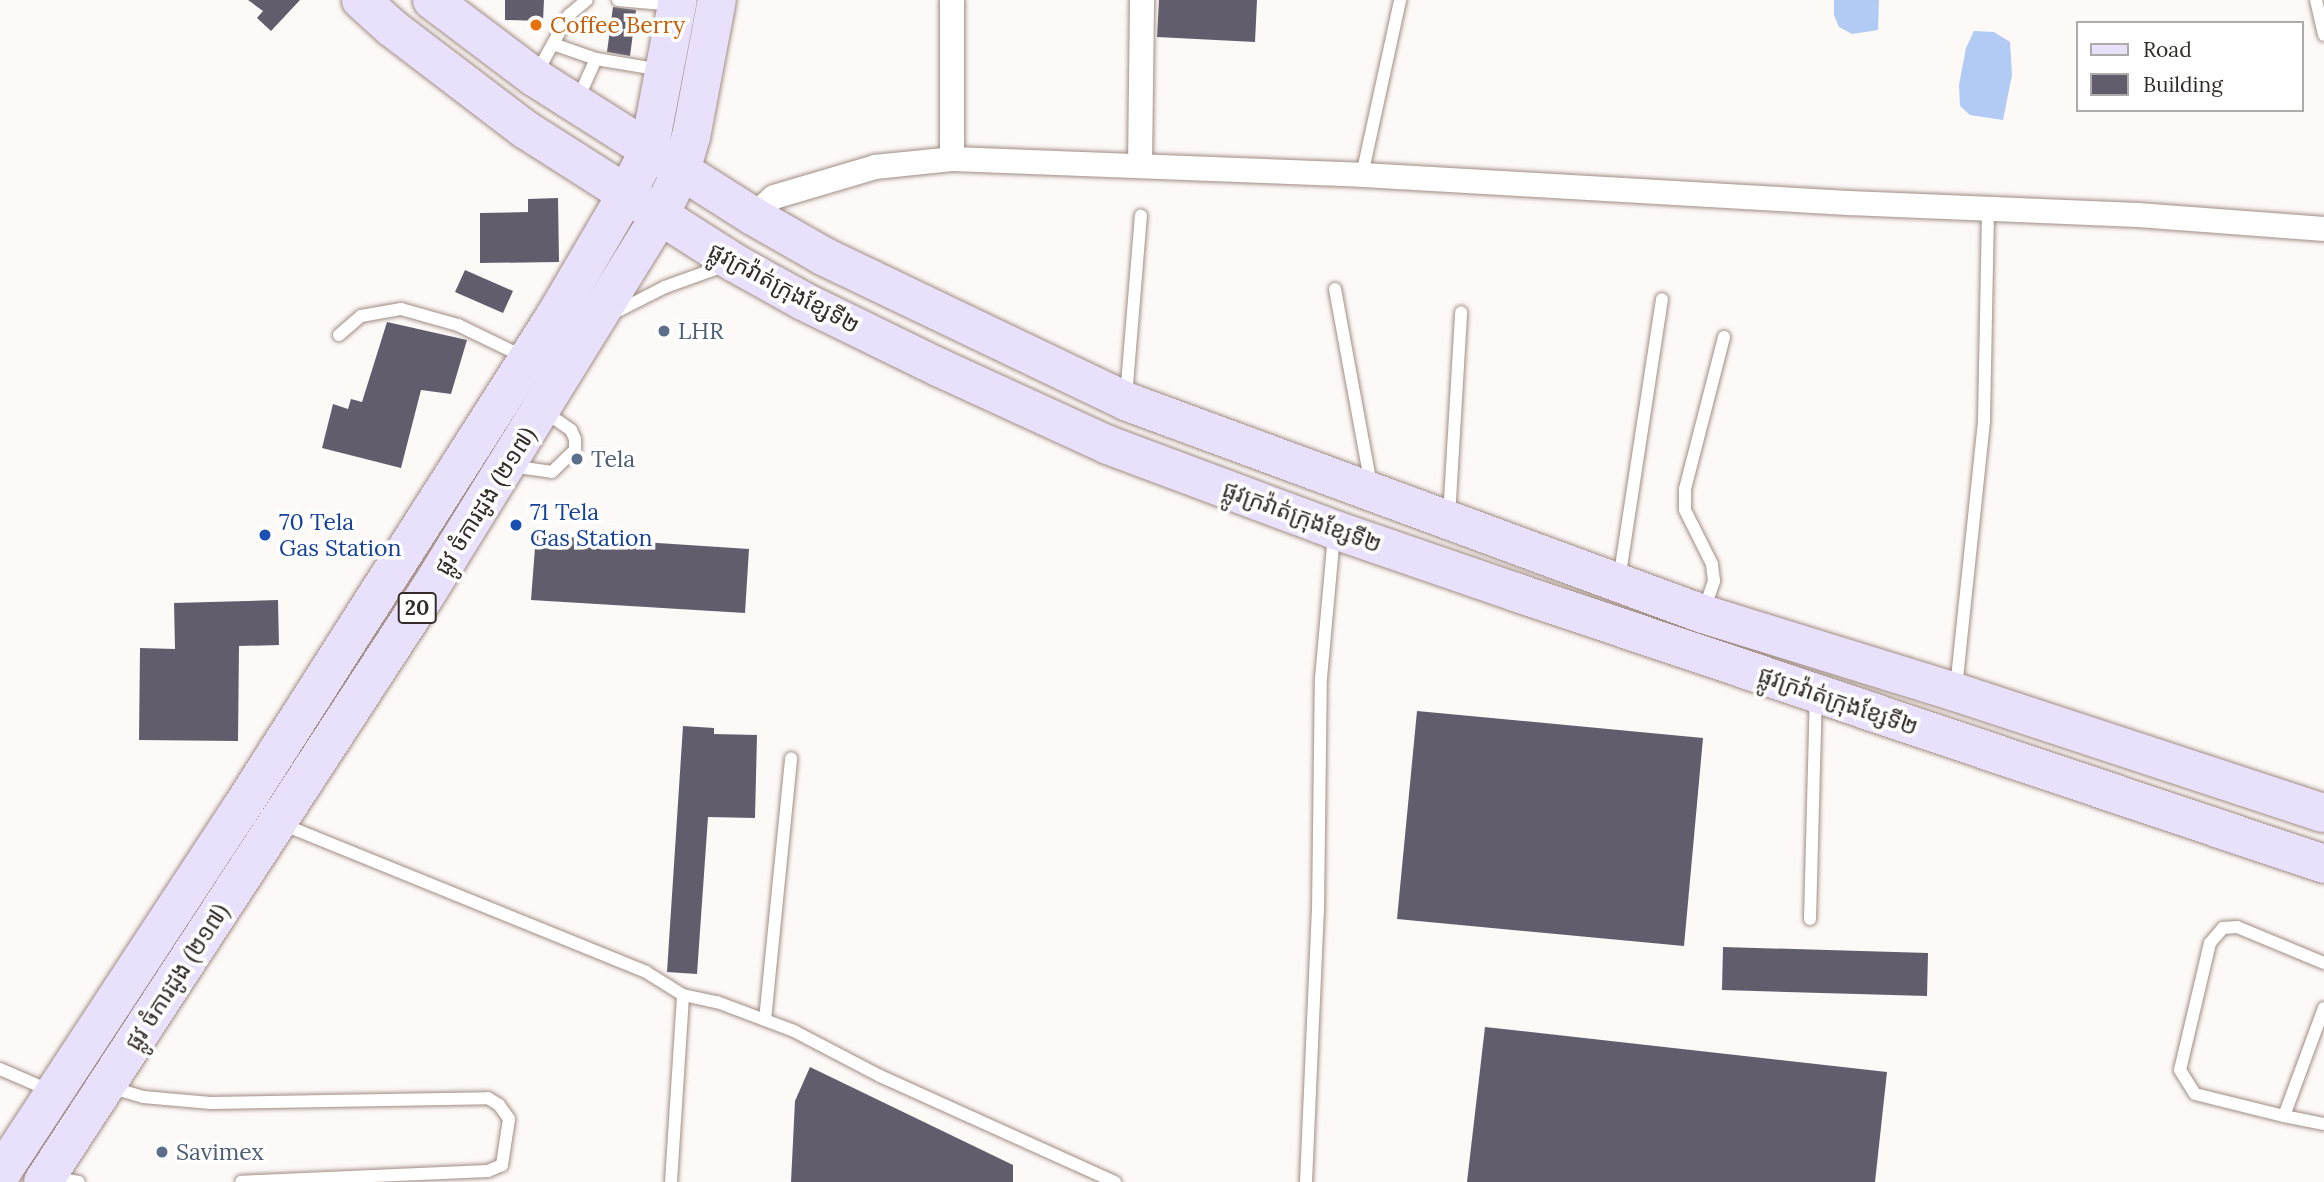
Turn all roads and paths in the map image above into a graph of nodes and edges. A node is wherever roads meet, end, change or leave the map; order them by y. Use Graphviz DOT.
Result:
graph roads {
  1 [pos="361,0"];
  2 [pos="432,0"];
  3 [pos="586,0"];
  4 [pos="618,0"];
  5 [pos="717,0"];
  6 [pos="952,0"];
  7 [pos="1142,0"];
  8 [pos="1400,0"];
  9 [pos="2316,0"];
  10 [pos="678,2"];
  11 [pos="2324,35"];
  12 [pos="553,44"];
  13 [pos="596,60"];
  14 [pos="666,71"];
  15 [pos="534,78"];
  16 [pos="576,104"];
  17 [pos="649,150"];
  18 [pos="952,159"];
  19 [pos="1140,164"];
  20 [pos="681,171"];
  21 [pos="1362,175"];
  22 [pos="626,195"];
  23 [pos="1988,209"];
  24 [pos="753,216"];
  25 [pos="1141,216"];
  26 [pos="659,217"];
  27 [pos="2324,229"];
  28 [pos="733,262"];
  29 [pos="1335,289"];
  30 [pos="1662,299"];
  31 [pos="1461,312"];
  32 [pos="597,322"];
  33 [pos="339,335"];
  34 [pos="1724,337"];
  35 [pos="528,359"];
  36 [pos="1125,401"];
  37 [pos="542,409"];
  38 [pos="507,466"];
  39 [pos="1372,494"];
  40 [pos="1449,521"];
  41 [pos="1335,530"];
  42 [pos="1527,550"];
  43 [pos="1619,580"];
  44 [pos="1514,592"];
  45 [pos="1703,614"];
  46 [pos="1955,692"];
  47 [pos="1816,693"];
  48 [pos="791,758"];
  49 [pos="2324,813"];
  50 [pos="279,822"];
  51 [pos="2324,864"];
  52 [pos="1810,919"];
  53 [pos="166,922"];
  54 [pos="199,943"];
  55 [pos="2324,963"];
  56 [pos="683,995"];
  57 [pos="2324,1008"];
  58 [pos="765,1020"];
  59 [pos="0,1069"];
  60 [pos="106,1086"];
  61 [pos="53,1093"];
  62 [pos="2284,1116"];
  63 [pos="2324,1124"];
  64 [pos="0,1175"];
  65 [pos="57,1180"];
  66 [pos="241,1182"];
  67 [pos="671,1182"];
  68 [pos="1115,1182"];
  69 [pos="1306,1182"];
  1 -- 22 [label="main road, ផ្លូវក្រវ៉ាត់ក្រុងខ្សែទី២"];
  2 -- 15 [label="main road, ផ្លូវក្រវ៉ាត់ក្រុងខ្សែទី២"];
  3 -- 12 [label="lane"];
  4 -- 10 [label="lane"];
  5 -- 20 [label="main road, ផ្លូវ ចំការដូង (២១៧) / 20"];
  6 -- 18 [label="street"];
  7 -- 19 [label="street"];
  8 -- 21 [label="lane"];
  9 -- 11 [label="lane"];
  10 -- 14 [label="main road, ផ្លូវ ចំការដូង (២១៧) / 20"];
  12 -- 13 [label="lane"];
  12 -- 15 [label="lane"];
  13 -- 14 [label="lane"];
  13 -- 16 [label="lane"];
  14 -- 17 [label="main road, ផ្លូវ ចំការដូង (២១៧) / 20"];
  15 -- 16 [label="main road, ផ្លូវក្រវ៉ាត់ក្រុងខ្សែទី២"];
  16 -- 17 [label="main road, ផ្លូវក្រវ៉ាត់ក្រុងខ្សែទី២"];
  17 -- 20 [label="main road, ផ្លូវក្រវ៉ាត់ក្រុងខ្សែទី២"];
  17 -- 22 [label="main road, ផ្លូវ ចំការដូង (២១៧) / 20"];
  18 -- 19 [label="street"];
  18 -- 24 [label="street"];
  19 -- 21 [label="street"];
  20 -- 24 [label="main road, ផ្លូវក្រវ៉ាត់ក្រុងខ្សែទី២"];
  20 -- 26 [label="main road, ផ្លូវ ចំការដូង (២១៧) / 20"];
  21 -- 23 [label="street"];
  22 -- 26 [label="main road, ផ្លូវក្រវ៉ាត់ក្រុងខ្សែទី២"];
  22 -- 35 [label="main road, ផ្លូវ ចំការដូង (២១៧) / 20"];
  23 -- 27 [label="street"];
  23 -- 46 [label="lane"];
  24 -- 36 [label="main road, ផ្លូវក្រវ៉ាត់ក្រុងខ្សែទី២"];
  25 -- 36 [label="lane"];
  26 -- 28 [label="main road, ផ្លូវក្រវ៉ាត់ក្រុងខ្សែទី២"];
  26 -- 32 [label="main road, ផ្លូវ ចំការដូង (២១៧) / 20"];
  28 -- 32 [label="lane"];
  28 -- 41 [label="main road, ផ្លូវក្រវ៉ាត់ក្រុងខ្សែទី២"];
  29 -- 39 [label="lane"];
  30 -- 43 [label="lane"];
  31 -- 40 [label="lane"];
  32 -- 37 [label="main road, ផ្លូវ ចំការដូង (២១៧) / 20"];
  33 -- 35 [label="lane"];
  34 -- 45 [label="lane"];
  35 -- 53 [label="main road, ផ្លូវ ចំការដូង (២១៧) / 20"];
  36 -- 39 [label="main road, ផ្លូវក្រវ៉ាត់ក្រុងខ្សែទី២"];
  37 -- 38 [label="main road, ផ្លូវ ចំការដូង (២១៧) / 20"];
  37 -- 38 [label="lane"];
  38 -- 50 [label="main road, ផ្លូវ ចំការដូង (២១៧) / 20"];
  39 -- 40 [label="main road, ផ្លូវក្រវ៉ាត់ក្រុងខ្សែទី២"];
  40 -- 42 [label="main road, ផ្លូវក្រវ៉ាត់ក្រុងខ្សែទី២"];
  41 -- 44 [label="main road, ផ្លូវក្រវ៉ាត់ក្រុងខ្សែទី២"];
  41 -- 69 [label="lane"];
  42 -- 43 [label="main road, ផ្លូវក្រវ៉ាត់ក្រុងខ្សែទី២"];
  42 -- 44 [label="main road"];
  43 -- 45 [label="main road, ផ្លូវក្រវ៉ាត់ក្រុងខ្សែទី២"];
  44 -- 47 [label="main road, ផ្លូវក្រវ៉ាត់ក្រុងខ្សែទី២"];
  45 -- 46 [label="main road, ផ្លូវក្រវ៉ាត់ក្រុងខ្សែទី២"];
  46 -- 49 [label="main road, ផ្លូវក្រវ៉ាត់ក្រុងខ្សែទី២"];
  47 -- 51 [label="main road, ផ្លូវក្រវ៉ាត់ក្រុងខ្សែទី២"];
  47 -- 52 [label="lane"];
  48 -- 58 [label="lane"];
  50 -- 54 [label="main road, ផ្លូវ ចំការដូង (២១៧) / 20"];
  50 -- 56 [label="lane"];
  53 -- 54 [label="main road"];
  53 -- 61 [label="main road, ផ្លូវ ចំការដូង (២១៧) / 20"];
  54 -- 60 [label="main road, ផ្លូវ ចំការដូង (២១៧) / 20"];
  55 -- 62 [label="lane"];
  56 -- 58 [label="lane"];
  56 -- 67 [label="lane"];
  57 -- 62 [label="lane"];
  58 -- 68 [label="lane"];
  59 -- 61 [label="lane"];
  60 -- 65 [label="main road, ផ្លូវ ចំការដូង (២១៧) / 20"];
  60 -- 66 [label="lane"];
  61 -- 64 [label="main road, ផ្លូវ ចំការដូង (២១៧) / 20"];
  62 -- 63 [label="lane"];
}
